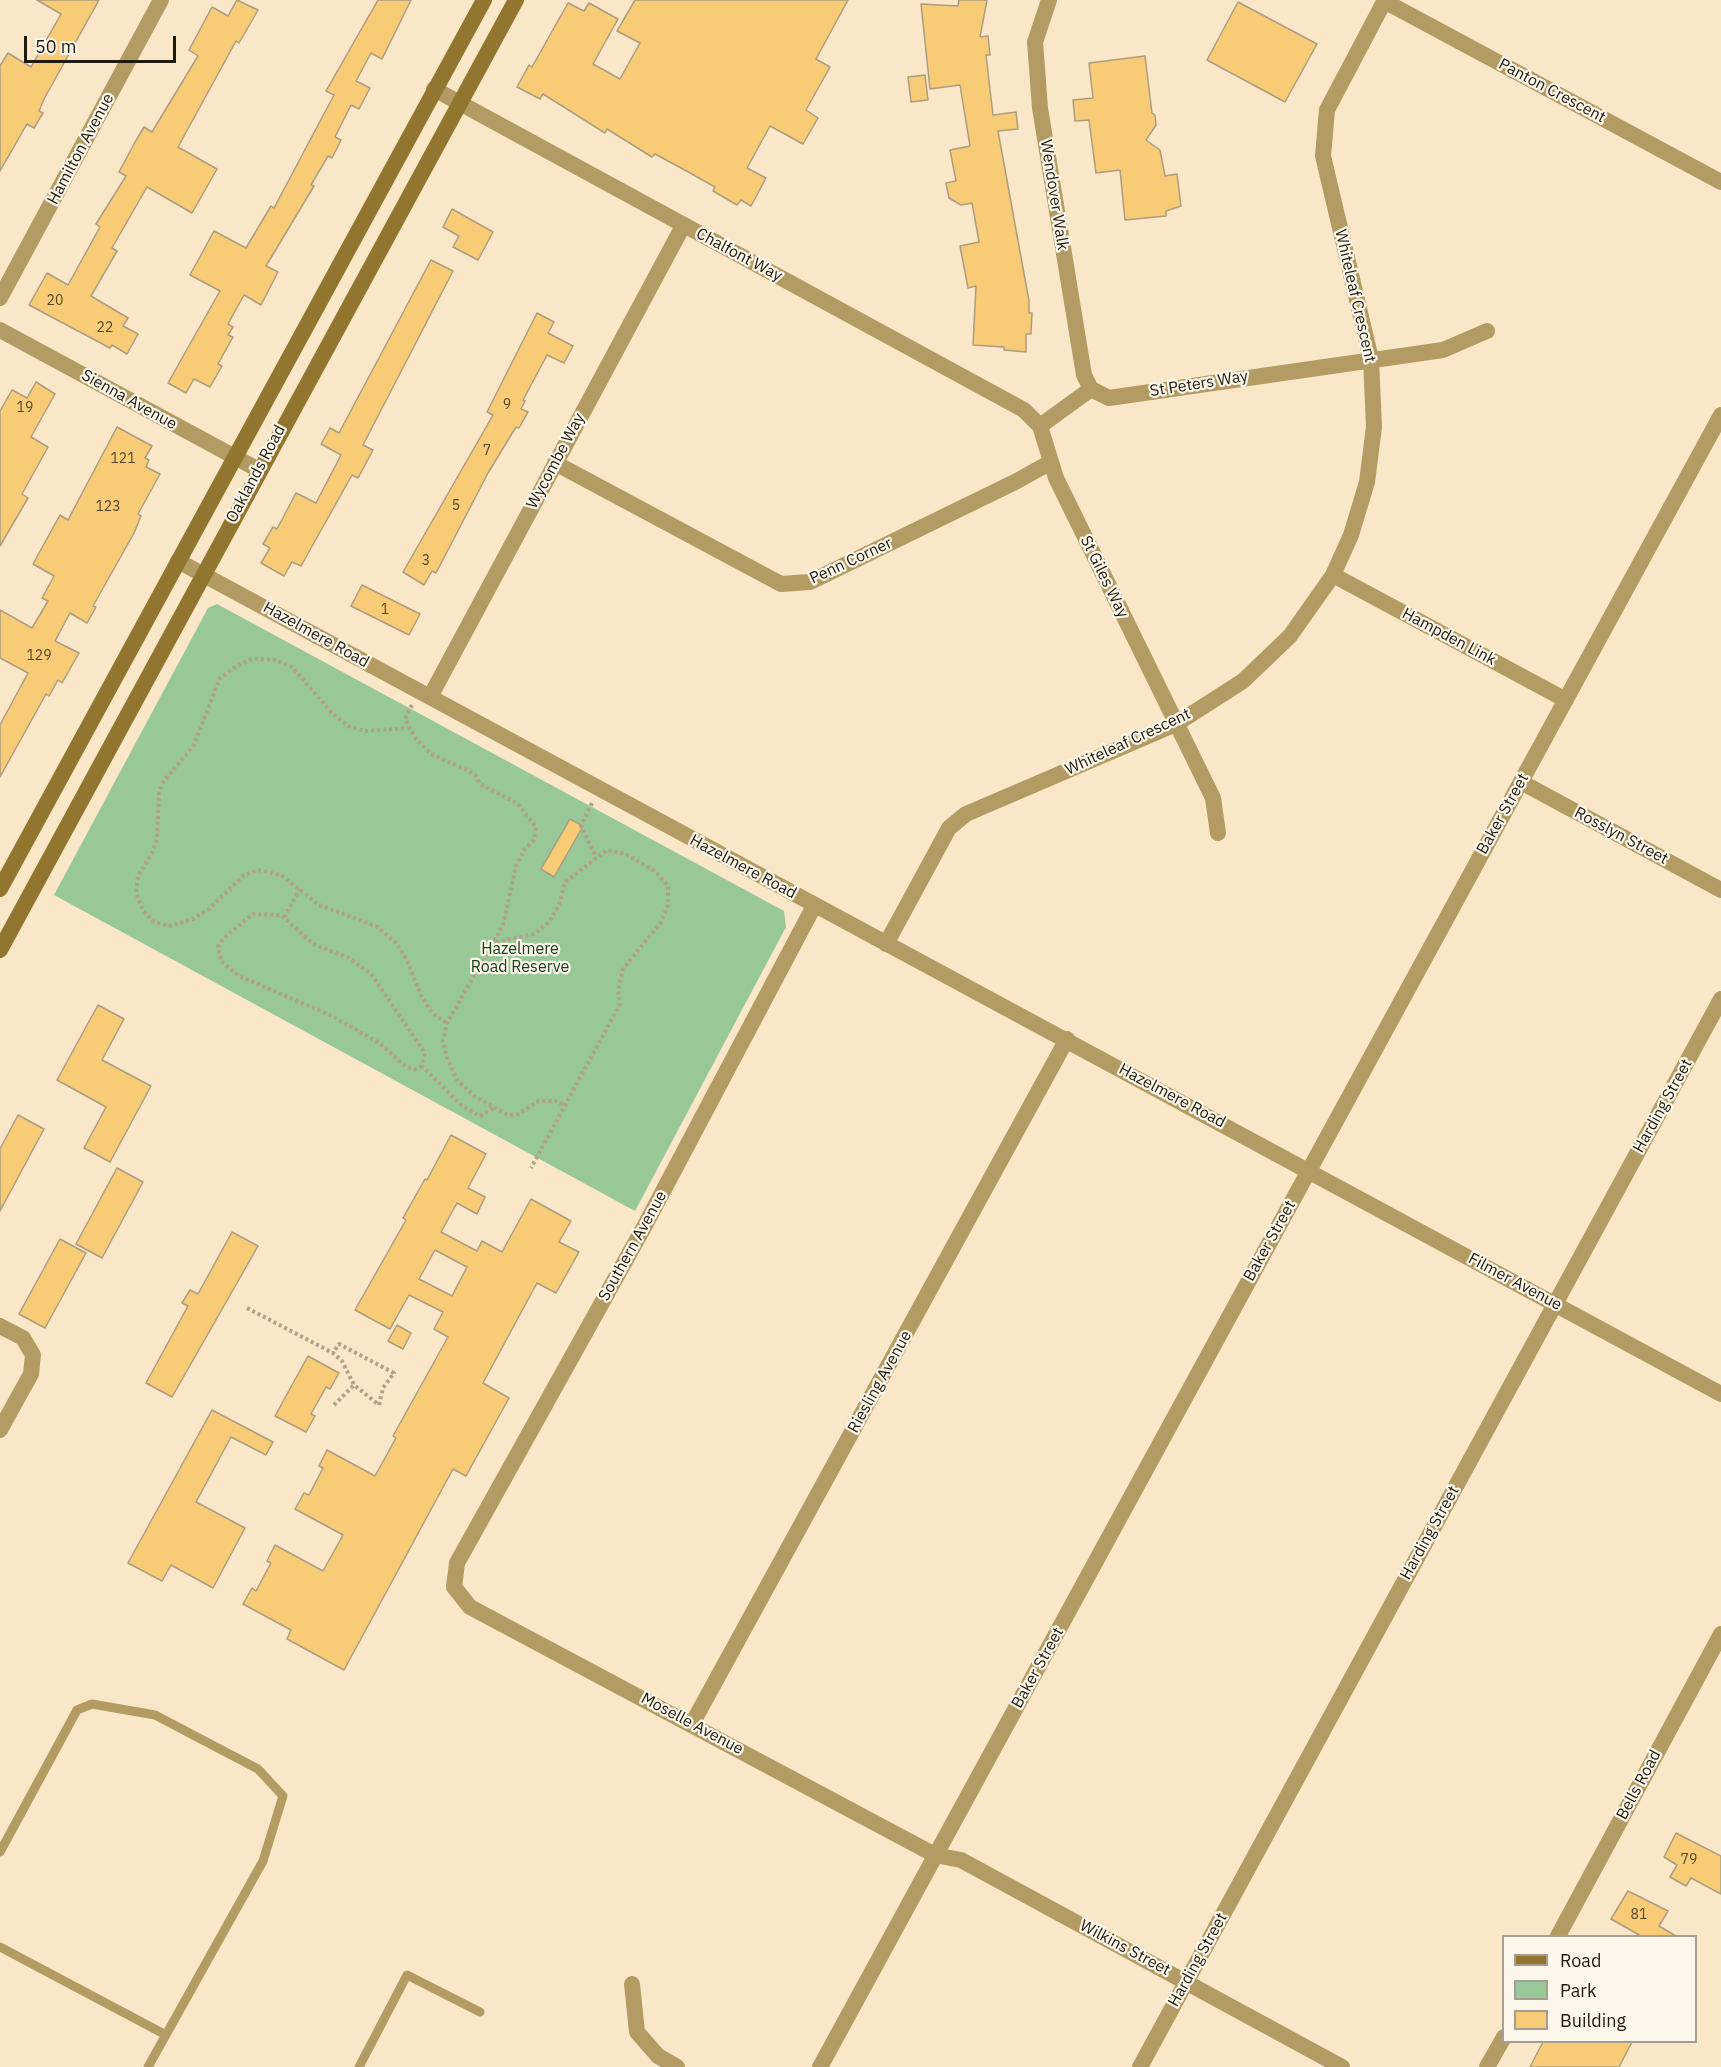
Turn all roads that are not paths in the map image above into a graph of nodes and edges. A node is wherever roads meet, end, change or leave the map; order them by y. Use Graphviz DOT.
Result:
graph roads {
  1 [pos="161,0"];
  2 [pos="484,0"];
  3 [pos="516,0"];
  4 [pos="1049,0"];
  5 [pos="1384,0"];
  6 [pos="434,89"];
  7 [pos="459,102"];
  8 [pos="1721,182"];
  9 [pos="683,226"];
  10 [pos="0,298"];
  11 [pos="0,330"];
  12 [pos="1487,331"];
  13 [pos="1371,359"];
  14 [pos="1090,389"];
  15 [pos="1721,415"];
  16 [pos="1040,426"];
  17 [pos="234,457"];
  18 [pos="1051,462"];
  19 [pos="555,463"];
  20 [pos="259,470"];
  21 [pos="178,561"];
  22 [pos="203,574"];
  23 [pos="1333,574"];
  24 [pos="425,695"];
  25 [pos="1566,700"];
  26 [pos="1176,724"];
  27 [pos="1521,782"];
  28 [pos="1218,833"];
  29 [pos="0,890"];
  30 [pos="1721,890"];
  31 [pos="814,906"];
  32 [pos="886,944"];
  33 [pos="0,950"];
  34 [pos="1721,999"];
  35 [pos="1067,1040"];
  36 [pos="1309,1170"];
  37 [pos="1555,1303"];
  38 [pos="0,1326"];
  39 [pos="1721,1394"];
  40 [pos="0,1430"];
  41 [pos="453,1587"];
  42 [pos="1721,1634"];
  43 [pos="692,1724"];
  44 [pos="0,1852"];
  45 [pos="935,1855"];
  46 [pos="1559,1935"];
  47 [pos="0,1947"];
  48 [pos="1186,1982"];
  49 [pos="632,1984"];
  50 [pos="480,2012"];
  51 [pos="165,2035"];
  52 [pos="1502,2039"];
  53 [pos="148,2067"];
  54 [pos="359,2067"];
  55 [pos="677,2067"];
  56 [pos="820,2067"];
  57 [pos="1140,2067"];
  58 [pos="1342,2067"];
  59 [pos="1487,2067"];
  1 -- 10 [label="street, Hamilton Avenue"];
  2 -- 6 [label="main road, Oaklands Road"];
  3 -- 7 [label="main road, Oaklands Road"];
  4 -- 14 [label="street, Wendover Walk"];
  5 -- 8 [label="street, Panton Crescent"];
  5 -- 13 [label="street, Whiteleaf Crescent"];
  6 -- 7 [label="street, Chalfont Way"];
  6 -- 17 [label="main road, Oaklands Road"];
  7 -- 9 [label="street, Chalfont Way"];
  7 -- 20 [label="main road, Oaklands Road"];
  9 -- 16 [label="street, Chalfont Way"];
  9 -- 19 [label="street, Wycombe Way"];
  11 -- 17 [label="street, Sienna Avenue"];
  12 -- 13 [label="street, St Peters Way"];
  13 -- 14 [label="street, St Peters Way"];
  13 -- 23 [label="street, Whiteleaf Crescent"];
  14 -- 16 [label="street"];
  15 -- 25 [label="street, Baker Street"];
  16 -- 18 [label="street, St Giles Way"];
  17 -- 20 [label="street, Sienna Avenue"];
  17 -- 21 [label="main road, Oaklands Road"];
  18 -- 19 [label="street, Penn Corner"];
  18 -- 26 [label="street, St Giles Way"];
  19 -- 24 [label="street, Wycombe Way"];
  20 -- 22 [label="main road, Oaklands Road"];
  21 -- 22 [label="street, Hazelmere Road"];
  21 -- 29 [label="main road, Oaklands Road"];
  22 -- 24 [label="street, Hazelmere Road"];
  22 -- 33 [label="main road, Oaklands Road"];
  23 -- 25 [label="street, Hampden Link"];
  23 -- 26 [label="street, Whiteleaf Crescent"];
  24 -- 31 [label="street, Hazelmere Road"];
  25 -- 27 [label="street, Baker Street"];
  26 -- 28 [label="street, St Giles Way"];
  26 -- 32 [label="street, Whiteleaf Crescent"];
  27 -- 30 [label="street, Rosslyn Street"];
  27 -- 36 [label="street, Baker Street"];
  31 -- 32 [label="street, Hazelmere Road"];
  31 -- 41 [label="street, Southern Avenue"];
  32 -- 35 [label="street, Hazelmere Road"];
  34 -- 37 [label="street, Harding Street"];
  35 -- 36 [label="street, Hazelmere Road"];
  35 -- 43 [label="street, Riesling Avenue"];
  36 -- 37 [label="street, Filmer Avenue"];
  36 -- 45 [label="street, Baker Street"];
  37 -- 39 [label="street, Filmer Avenue"];
  37 -- 48 [label="street, Harding Street"];
  38 -- 40 [label="street"];
  41 -- 43 [label="street, Moselle Avenue"];
  42 -- 46 [label="street, Bells Road"];
  43 -- 45 [label="street, Moselle Avenue"];
  44 -- 51 [label="lane"];
  45 -- 48 [label="street, Wilkins Street"];
  45 -- 56 [label="street, Baker Street"];
  47 -- 51 [label="lane"];
  48 -- 57 [label="street, Harding Street"];
  48 -- 58 [label="street, Wilkins Street"];
  49 -- 55 [label="street"];
  50 -- 54 [label="lane"];
  51 -- 53 [label="lane"];
  52 -- 59 [label="street"];
}
